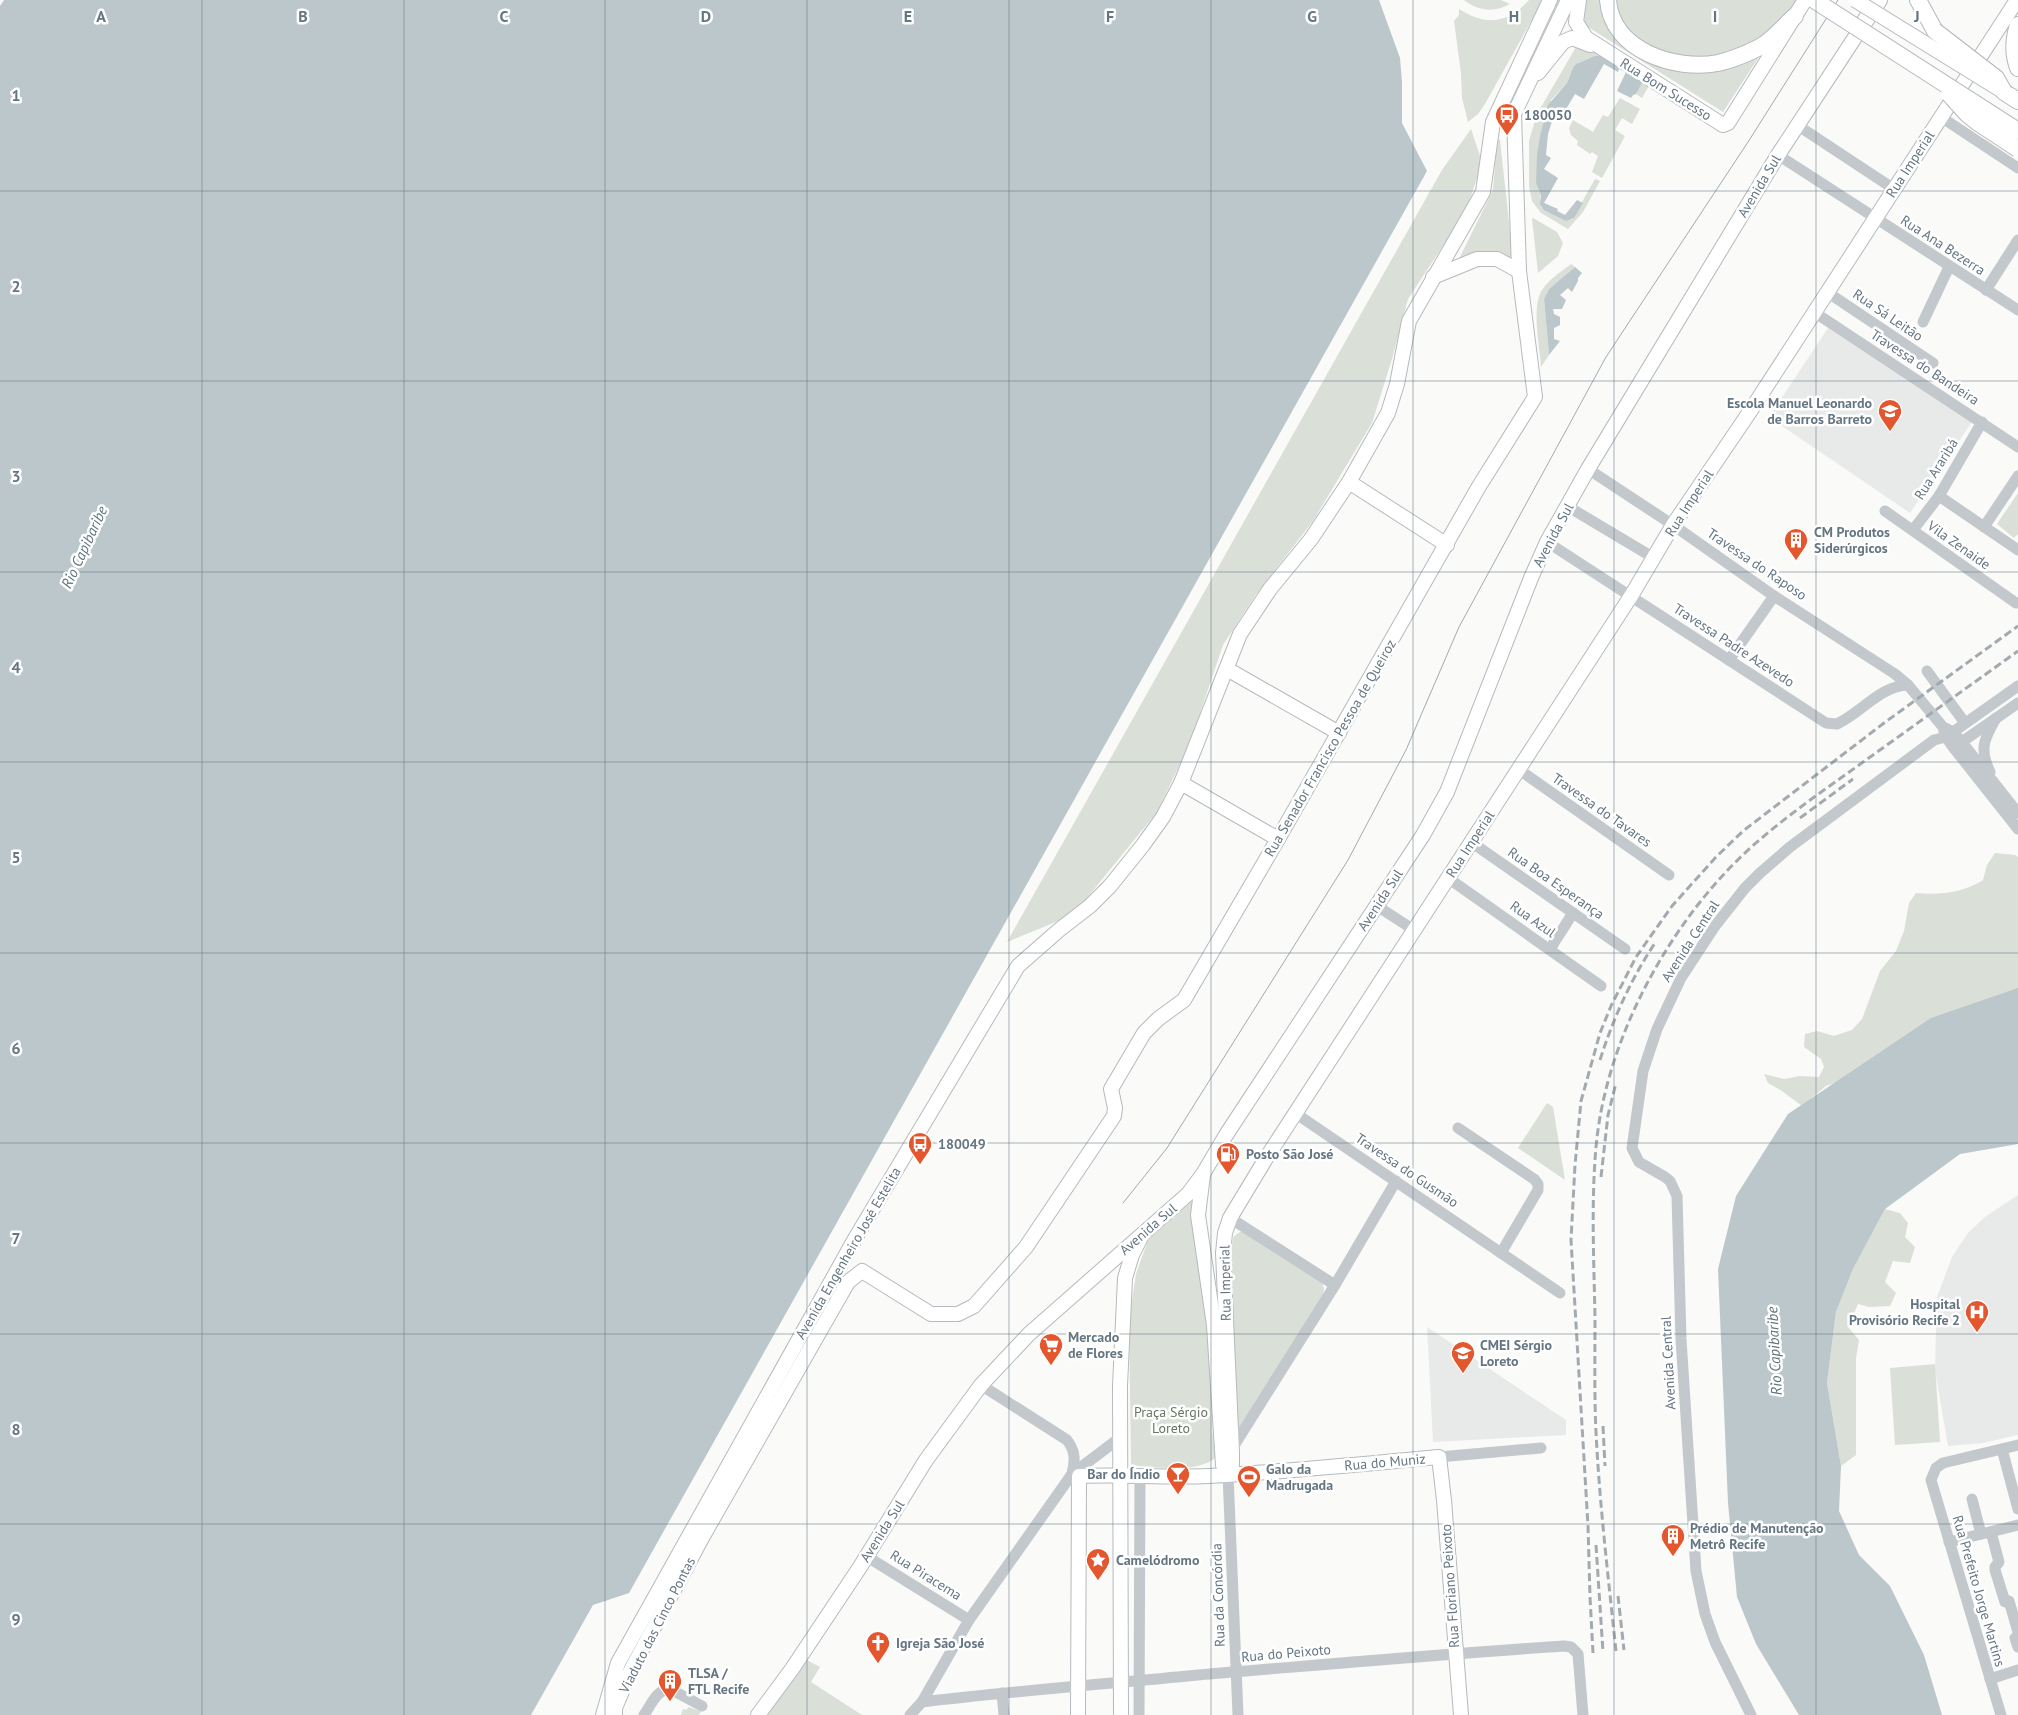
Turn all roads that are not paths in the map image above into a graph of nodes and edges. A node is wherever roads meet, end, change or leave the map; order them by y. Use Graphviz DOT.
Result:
graph roads {
  1 [pos="1550,0"];
  2 [pos="1568,0"];
  3 [pos="1579,0"];
  4 [pos="1608,0"];
  5 [pos="1805,0"];
  6 [pos="1814,0"];
  7 [pos="1855,0"];
  8 [pos="1879,0"];
  9 [pos="1918,0"];
  10 [pos="2017,0"];
  11 [pos="1795,16"];
  12 [pos="1865,21"];
  13 [pos="2018,25"];
  14 [pos="1608,53"];
  15 [pos="2018,68"];
  16 [pos="1938,80"];
  17 [pos="1529,81"];
  18 [pos="2004,92"];
  19 [pos="2018,102"];
  20 [pos="1941,117"];
  21 [pos="1797,125"];
  22 [pos="2018,131"];
  23 [pos="2018,149"];
  24 [pos="1778,155"];
  25 [pos="2018,168"];
  26 [pos="1894,189"];
  27 [pos="1875,218"];
  28 [pos="2018,240"];
  29 [pos="1949,267"];
  30 [pos="1519,271"];
  31 [pos="1433,277"];
  32 [pos="1986,290"];
  33 [pos="1827,292"];
  34 [pos="2018,310"];
  35 [pos="1814,312"];
  36 [pos="1923,322"];
  37 [pos="1933,363"];
  38 [pos="1982,422"];
  39 [pos="2018,447"];
  40 [pos="1588,469"];
  41 [pos="2018,476"];
  42 [pos="1349,482"];
  43 [pos="1939,496"];
  44 [pos="1567,506"];
  45 [pos="1885,511"];
  46 [pos="1673,525"];
  47 [pos="1984,527"];
  48 [pos="1913,530"];
  49 [pos="1547,542"];
  50 [pos="1447,546"];
  51 [pos="2016,546"];
  52 [pos="1654,558"];
  53 [pos="1631,596"];
  54 [pos="1774,596"];
  55 [pos="2016,603"];
  56 [pos="1729,660"];
  57 [pos="1227,669"];
  58 [pos="1927,671"];
  59 [pos="1908,685"];
  60 [pos="2018,686"];
  61 [pos="2018,702"];
  62 [pos="1996,718"];
  63 [pos="1965,723"];
  64 [pos="1947,732"];
  65 [pos="1339,733"];
  66 [pos="1957,744"];
  67 [pos="1518,769"];
  68 [pos="1181,783"];
  69 [pos="2001,791"];
  70 [pos="2012,812"];
  71 [pos="2018,829"];
  72 [pos="1278,839"];
  73 [pos="1471,842"];
  74 [pos="1670,875"];
  75 [pos="1448,878"];
  76 [pos="1377,906"];
  77 [pos="1573,913"];
  78 [pos="1414,930"];
  79 [pos="1550,949"];
  80 [pos="1624,949"];
  81 [pos="1600,986"];
  82 [pos="1295,1113"];
  83 [pos="1458,1128"];
  84 [pos="1203,1174"];
  85 [pos="1396,1181"];
  86 [pos="1230,1218"];
  87 [pos="1143,1232"];
  88 [pos="856,1236"];
  89 [pos="1501,1253"];
  90 [pos="862,1271"];
  91 [pos="1335,1285"];
  92 [pos="1560,1293"];
  93 [pos="981,1386"];
  94 [pos="1121,1437"];
  95 [pos="2018,1445"];
  96 [pos="1541,1448"];
  97 [pos="2002,1449"];
  98 [pos="1229,1453"];
  99 [pos="1439,1457"];
  100 [pos="1254,1472"];
  101 [pos="1120,1474"];
  102 [pos="1228,1474"];
  103 [pos="1075,1475"];
  104 [pos="1140,1477"];
  105 [pos="1972,1498"];
  106 [pos="2018,1508"];
  107 [pos="2018,1525"];
  108 [pos="698,1532"];
  109 [pos="1986,1533"];
  110 [pos="1949,1542"];
  111 [pos="866,1556"];
  112 [pos="969,1620"];
  113 [pos="2017,1638"];
  114 [pos="1455,1653"];
  115 [pos="2018,1670"];
  116 [pos="1236,1672"];
  117 [pos="1990,1679"];
  118 [pos="1139,1681"];
  119 [pos="1121,1682"];
  120 [pos="1079,1686"];
  121 [pos="1002,1693"];
  122 [pos="922,1702"];
  123 [pos="702,1706"];
  124 [pos="603,1715"];
  125 [pos="615,1715"];
  126 [pos="644,1715"];
  127 [pos="758,1715"];
  128 [pos="910,1715"];
  129 [pos="923,1715"];
  130 [pos="1004,1715"];
  131 [pos="1078,1715"];
  132 [pos="1121,1715"];
  133 [pos="1139,1715"];
  134 [pos="1238,1715"];
  135 [pos="1461,1715"];
  136 [pos="1583,1715"];
  137 [pos="1751,1715"];
  138 [pos="2001,1715"];
  1 -- 31 [label="main road, Avenida Engenheiro José Estelita"];
  2 -- 17 [label="main road, Rua Senador Francisco Pessoa de Queiroz"];
  3 -- 14 [label="main road, Rua Bom Sucesso"];
  4 -- 11 [label="highway"];
  5 -- 11 [label="main road"];
  6 -- 16 [label="highway, bridge"];
  7 -- 18 [label="main road, bridge"];
  8 -- 12 [label="highway, Avenida Sul"];
  9 -- 18 [label="highway, bridge"];
  10 -- 20 [label="main road, Rua Imperial"];
  11 -- 14 [label="main road, Rua Bom Sucesso"];
  12 -- 21 [label="main road, Avenida Sul"];
  13 -- 15 [label="highway"];
  14 -- 17 [label="main road, Rua Bom Sucesso"];
  16 -- 22 [label="highway, bridge"];
  16 -- 23 [label="highway, bridge"];
  17 -- 30 [label="main road, Rua Senador Francisco Pessoa de Queiroz"];
  18 -- 19 [label="highway"];
  20 -- 25 [label="street"];
  20 -- 26 [label="main road, Rua Imperial"];
  21 -- 24 [label="main road, Avenida Sul"];
  21 -- 26 [label="street"];
  24 -- 27 [label="street, Rua Ana Bezerra"];
  24 -- 40 [label="main road, Avenida Sul"];
  26 -- 27 [label="main road, Rua Imperial"];
  27 -- 29 [label="street, Rua Ana Bezerra"];
  27 -- 33 [label="main road, Rua Imperial"];
  28 -- 32 [label="street"];
  29 -- 32 [label="street, Rua Ana Bezerra"];
  29 -- 36 [label="street"];
  30 -- 31 [label="main road"];
  30 -- 50 [label="main road, Rua Senador Francisco Pessoa de Queiroz"];
  31 -- 42 [label="main road, Avenida Engenheiro José Estelita"];
  32 -- 34 [label="street, Rua Ana Bezerra"];
  33 -- 35 [label="main road, Rua Imperial"];
  33 -- 37 [label="street, Rua Sá Leitão"];
  35 -- 38 [label="street, Travessa do Bandeira"];
  35 -- 46 [label="main road, Rua Imperial"];
  38 -- 39 [label="street, Travessa do Bandeira"];
  38 -- 43 [label="street, Rua Araribá"];
  40 -- 44 [label="main road, Avenida Sul"];
  40 -- 46 [label="street, Travessa do Raposo"];
  41 -- 47 [label="street"];
  42 -- 50 [label="main road"];
  42 -- 57 [label="main road, Avenida Engenheiro José Estelita"];
  43 -- 47 [label="street"];
  43 -- 48 [label="street, Rua Araribá"];
  44 -- 49 [label="main road, Avenida Sul"];
  44 -- 52 [label="street"];
  45 -- 48 [label="street, Vila Zenaide"];
  46 -- 52 [label="main road, Rua Imperial"];
  46 -- 54 [label="street, Travessa do Raposo"];
  47 -- 51 [label="street"];
  48 -- 55 [label="street, Vila Zenaide"];
  49 -- 53 [label="street, Travessa Padre Azevedo"];
  49 -- 76 [label="main road, Avenida Sul"];
  50 -- 65 [label="main road, Rua Senador Francisco Pessoa de Queiroz"];
  52 -- 53 [label="main road, Rua Imperial"];
  53 -- 56 [label="street, Travessa Padre Azevedo"];
  53 -- 67 [label="main road, Rua Imperial"];
  54 -- 56 [label="street"];
  54 -- 59 [label="street, Travessa do Raposo"];
  56 -- 59 [label="street, Travessa Padre Azevedo"];
  57 -- 65 [label="main road"];
  57 -- 68 [label="main road, Avenida Engenheiro José Estelita"];
  58 -- 63 [label="street"];
  59 -- 64 [label="street, Travessa do Raposo"];
  60 -- 63 [label="street, Avenida Central"];
  61 -- 62 [label="street"];
  62 -- 66 [label="street"];
  62 -- 69 [label="street"];
  63 -- 64 [label="street, Avenida Central"];
  64 -- 66 [label="street, Travessa do Raposo"];
  64 -- 137 [label="street, Avenida Central"];
  65 -- 72 [label="main road, Rua Senador Francisco Pessoa de Queiroz"];
  66 -- 69 [label="street"];
  66 -- 70 [label="street"];
  67 -- 73 [label="main road, Rua Imperial"];
  67 -- 74 [label="street, Travessa do Tavares"];
  68 -- 72 [label="main road"];
  68 -- 88 [label="main road, Avenida Engenheiro José Estelita"];
  69 -- 70 [label="street"];
  70 -- 71 [label="street"];
  72 -- 90 [label="main road, Rua Senador Francisco Pessoa de Queiroz"];
  73 -- 75 [label="main road, Rua Imperial"];
  73 -- 77 [label="street, Rua Boa Esperança"];
  75 -- 78 [label="main road, Rua Imperial"];
  75 -- 79 [label="street, Rua Azul"];
  76 -- 78 [label="street"];
  76 -- 84 [label="main road, Avenida Sul"];
  77 -- 79 [label="street"];
  77 -- 80 [label="street, Rua Boa Esperança"];
  78 -- 82 [label="main road, Rua Imperial"];
  79 -- 81 [label="street, Rua Azul"];
  82 -- 85 [label="street, Travessa do Gusmão"];
  82 -- 86 [label="main road, Rua Imperial"];
  83 -- 89 [label="street"];
  84 -- 87 [label="main road, Avenida Sul"];
  84 -- 98 [label="main road, Rua Imperial"];
  85 -- 89 [label="street, Travessa do Gusmão"];
  85 -- 91 [label="street"];
  86 -- 91 [label="street"];
  86 -- 98 [label="main road, Rua Imperial"];
  87 -- 93 [label="main road, Avenida Sul"];
  87 -- 94 [label="main road"];
  88 -- 90 [label="main road"];
  88 -- 108 [label="main road, Avenida Engenheiro José Estelita"];
  89 -- 92 [label="street, Travessa do Gusmão"];
  90 -- 108 [label="main road, Avenida Engenheiro José Estelita"];
  91 -- 98 [label="street"];
  93 -- 103 [label="street"];
  93 -- 111 [label="main road, Avenida Sul"];
  94 -- 101 [label="main road"];
  94 -- 103 [label="street"];
  95 -- 97 [label="street"];
  96 -- 99 [label="street, Rua do Muniz"];
  97 -- 106 [label="street"];
  97 -- 110 [label="street, Rua Prefeito Jorge Martins"];
  98 -- 100 [label="main road"];
  98 -- 102 [label="main road, Rua Imperial"];
  99 -- 100 [label="main road, Rua do Muniz"];
  99 -- 114 [label="main road, Rua Floriano Peixoto"];
  100 -- 102 [label="main road, Rua do Muniz"];
  101 -- 103 [label="main road"];
  101 -- 104 [label="main road"];
  101 -- 119 [label="main road"];
  102 -- 104 [label="main road, Rua do Muniz"];
  102 -- 116 [label="street, Rua da Concórdia"];
  103 -- 112 [label="street"];
  103 -- 120 [label="main road"];
  104 -- 118 [label="street"];
  105 -- 109 [label="street"];
  107 -- 109 [label="street"];
  108 -- 124 [label="main road, Viaduto das Cinco Pontas"];
  108 -- 125 [label="main road, Viaduto das Cinco Pontas"];
  109 -- 110 [label="street"];
  109 -- 113 [label="street"];
  110 -- 117 [label="street, Rua Prefeito Jorge Martins"];
  111 -- 112 [label="street, Rua Piracema"];
  111 -- 127 [label="main road, Avenida Sul"];
  112 -- 122 [label="street"];
  114 -- 116 [label="street, Rua do Peixoto"];
  114 -- 135 [label="main road, Rua Floriano Peixoto"];
  114 -- 136 [label="street, Rua do Peixoto"];
  115 -- 117 [label="street"];
  116 -- 118 [label="street, Rua do Peixoto"];
  116 -- 134 [label="street, Rua da Concórdia"];
  117 -- 138 [label="street, Rua Prefeito Jorge Martins"];
  118 -- 119 [label="street, Rua do Peixoto"];
  118 -- 133 [label="street"];
  119 -- 120 [label="street, Rua do Peixoto"];
  119 -- 132 [label="main road"];
  120 -- 121 [label="street, Rua do Peixoto"];
  120 -- 131 [label="main road"];
  121 -- 122 [label="street, Rua do Peixoto"];
  121 -- 130 [label="street"];
  122 -- 128 [label="street"];
  122 -- 129 [label="street"];
  123 -- 126 [label="street"];
}
